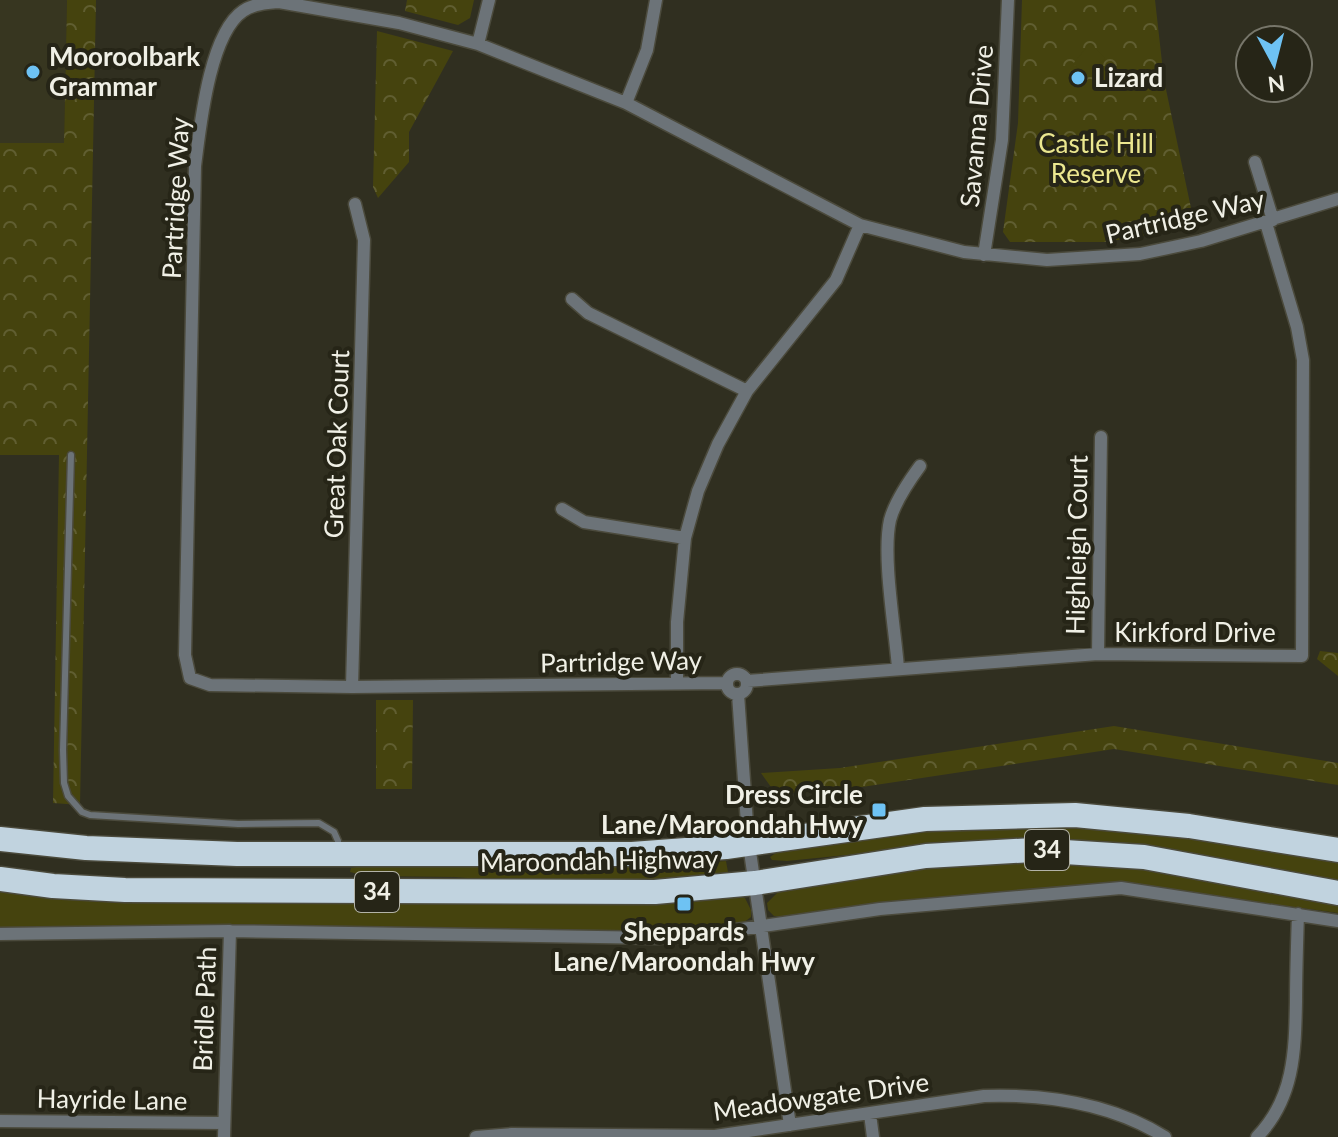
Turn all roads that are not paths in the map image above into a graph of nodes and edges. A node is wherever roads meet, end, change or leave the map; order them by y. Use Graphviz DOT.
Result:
graph roads {
  1 [pos="489,0"];
  2 [pos="656,0"];
  3 [pos="1008,0"];
  4 [pos="239,6"];
  5 [pos="478,44"];
  6 [pos="626,103"];
  7 [pos="1255,162"];
  8 [pos="1338,199"];
  9 [pos="355,204"];
  10 [pos="1269,222"];
  11 [pos="860,225"];
  12 [pos="984,255"];
  13 [pos="572,299"];
  14 [pos="747,391"];
  15 [pos="1101,437"];
  16 [pos="71,455"];
  17 [pos="920,466"];
  18 [pos="562,509"];
  19 [pos="685,538"];
  20 [pos="1098,654"];
  21 [pos="898,668"];
  22 [pos="747,681"];
  23 [pos="677,683"];
  24 [pos="726,683"];
  25 [pos="352,687"];
  26 [pos="738,694"];
  27 [pos="0,839"];
  28 [pos="749,844"];
  29 [pos="1338,850"];
  30 [pos="338,853"];
  31 [pos="0,879"];
  32 [pos="755,883"];
  33 [pos="337,892"];
  34 [pos="1338,893"];
  35 [pos="1298,914"];
  36 [pos="1338,921"];
  37 [pos="761,926"];
  38 [pos="230,931"];
  39 [pos="0,934"];
  40 [pos="870,1114"];
  41 [pos="0,1121"];
  42 [pos="223,1123"];
  43 [pos="790,1125"];
  44 [pos="732,1135"];
  45 [pos="224,1137"];
  46 [pos="476,1137"];
  47 [pos="873,1137"];
  48 [pos="1165,1137"];
  49 [pos="1257,1137"];
  1 -- 5 [label="street"];
  2 -- 6 [label="street"];
  3 -- 12 [label="street, Savanna Drive"];
  4 -- 5 [label="street, Partridge Way"];
  4 -- 25 [label="street, Partridge Way"];
  5 -- 6 [label="street, Partridge Way"];
  6 -- 11 [label="street, Partridge Way"];
  7 -- 10 [label="street"];
  8 -- 10 [label="street, Partridge Way"];
  9 -- 25 [label="street, Great Oak Court"];
  10 -- 12 [label="street, Partridge Way"];
  10 -- 20 [label="street, Kirkford Drive"];
  11 -- 12 [label="street, Partridge Way"];
  11 -- 14 [label="street"];
  13 -- 14 [label="street"];
  14 -- 19 [label="street"];
  15 -- 20 [label="street, Highleigh Court"];
  16 -- 30 [label="lane"];
  17 -- 21 [label="street"];
  18 -- 19 [label="street"];
  19 -- 23 [label="street"];
  20 -- 21 [label="street, Kirkford Drive"];
  21 -- 22 [label="street, Kirkford Drive"];
  22 -- 24 [label="street"];
  22 -- 26 [label="street"];
  23 -- 24 [label="street, Partridge Way"];
  23 -- 25 [label="street, Partridge Way"];
  24 -- 26 [label="street"];
  26 -- 28 [label="street"];
  27 -- 30 [label="highway, Maroondah Highway / 34"];
  28 -- 29 [label="highway, Maroondah Highway / 34"];
  28 -- 30 [label="highway, Maroondah Highway / 34"];
  28 -- 32 [label="street"];
  30 -- 33 [label="highway"];
  31 -- 33 [label="highway, Maroondah Highway / 34"];
  32 -- 33 [label="highway, Maroondah Highway / 34"];
  32 -- 34 [label="highway, Maroondah Highway / 34"];
  32 -- 37 [label="street"];
  35 -- 36 [label="street"];
  35 -- 37 [label="street"];
  35 -- 49 [label="street"];
  37 -- 38 [label="street"];
  37 -- 43 [label="street"];
  38 -- 39 [label="street"];
  38 -- 42 [label="street, Bridle Path"];
  40 -- 43 [label="street, Meadowgate Drive"];
  40 -- 47 [label="street"];
  40 -- 48 [label="street, Meadowgate Drive"];
  41 -- 42 [label="street, Hayride Lane"];
  42 -- 45 [label="street, Bridle Path"];
  43 -- 44 [label="street, Meadowgate Drive"];
  44 -- 46 [label="street, Meadowgate Drive"];
}
